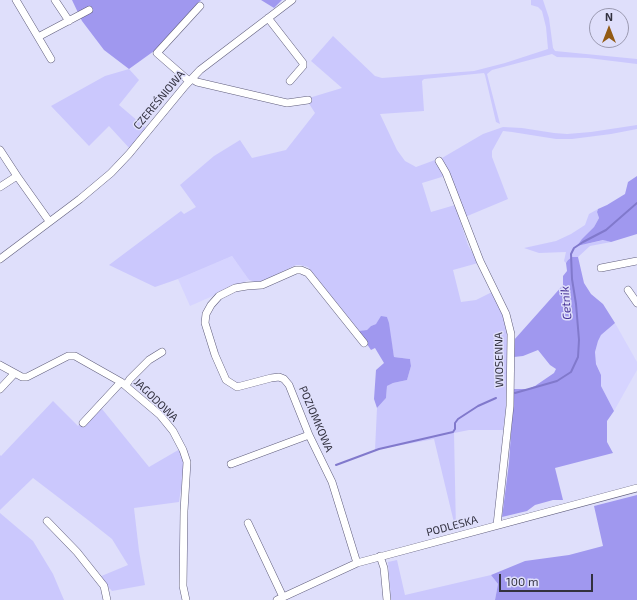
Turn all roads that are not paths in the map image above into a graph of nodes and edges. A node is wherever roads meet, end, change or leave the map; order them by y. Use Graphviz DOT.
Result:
graph roads {
  1 [pos="16,0"];
  2 [pos="55,0"];
  3 [pos="292,0"];
  4 [pos="200,6"];
  5 [pos="89,10"];
  6 [pos="268,18"];
  7 [pos="69,21"];
  8 [pos="38,36"];
  9 [pos="51,59"];
  10 [pos="190,80"];
  11 [pos="290,81"];
  12 [pos="308,100"];
  13 [pos="0,150"];
  14 [pos="439,161"];
  15 [pos="17,176"];
  16 [pos="0,187"];
  17 [pos="49,221"];
  18 [pos="0,259"];
  19 [pos="637,261"];
  20 [pos="601,268"];
  21 [pos="628,290"];
  22 [pos="636,298"];
  23 [pos="364,343"];
  24 [pos="162,352"];
  25 [pos="0,365"];
  26 [pos="14,374"];
  27 [pos="124,383"];
  28 [pos="0,389"];
  29 [pos="83,423"];
  30 [pos="309,435"];
  31 [pos="231,464"];
  32 [pos="637,488"];
  33 [pos="47,521"];
  34 [pos="248,523"];
  35 [pos="497,525"];
  36 [pos="380,556"];
  37 [pos="357,563"];
  38 [pos="280,599"];
  39 [pos="107,600"];
  40 [pos="186,600"];
  41 [pos="387,600"];
  1 -- 8 [label="street"];
  2 -- 7 [label="street"];
  3 -- 6 [label="street, CZEREŚNIOWA"];
  4 -- 10 [label="street"];
  5 -- 7 [label="street"];
  6 -- 10 [label="street, CZEREŚNIOWA"];
  6 -- 11 [label="street"];
  7 -- 8 [label="street"];
  8 -- 9 [label="street"];
  10 -- 12 [label="street"];
  10 -- 17 [label="street, CZEREŚNIOWA"];
  13 -- 15 [label="street"];
  14 -- 35 [label="street, WIOSENNA"];
  15 -- 16 [label="street"];
  15 -- 17 [label="street"];
  17 -- 18 [label="street, CZEREŚNIOWA"];
  19 -- 20 [label="street"];
  21 -- 22 [label="street"];
  23 -- 30 [label="street, POZIOMKOWA"];
  24 -- 27 [label="street"];
  25 -- 26 [label="street"];
  26 -- 27 [label="street, JAGODOWA"];
  26 -- 28 [label="street"];
  27 -- 29 [label="street"];
  27 -- 40 [label="street, JAGODOWA"];
  30 -- 31 [label="street"];
  30 -- 37 [label="street, POZIOMKOWA"];
  32 -- 35 [label="street, PODLESKA"];
  33 -- 39 [label="street"];
  34 -- 38 [label="street"];
  35 -- 36 [label="street, PODLESKA"];
  36 -- 37 [label="street, PODLESKA"];
  36 -- 41 [label="street"];
  37 -- 38 [label="street, PODLESKA"];
}
